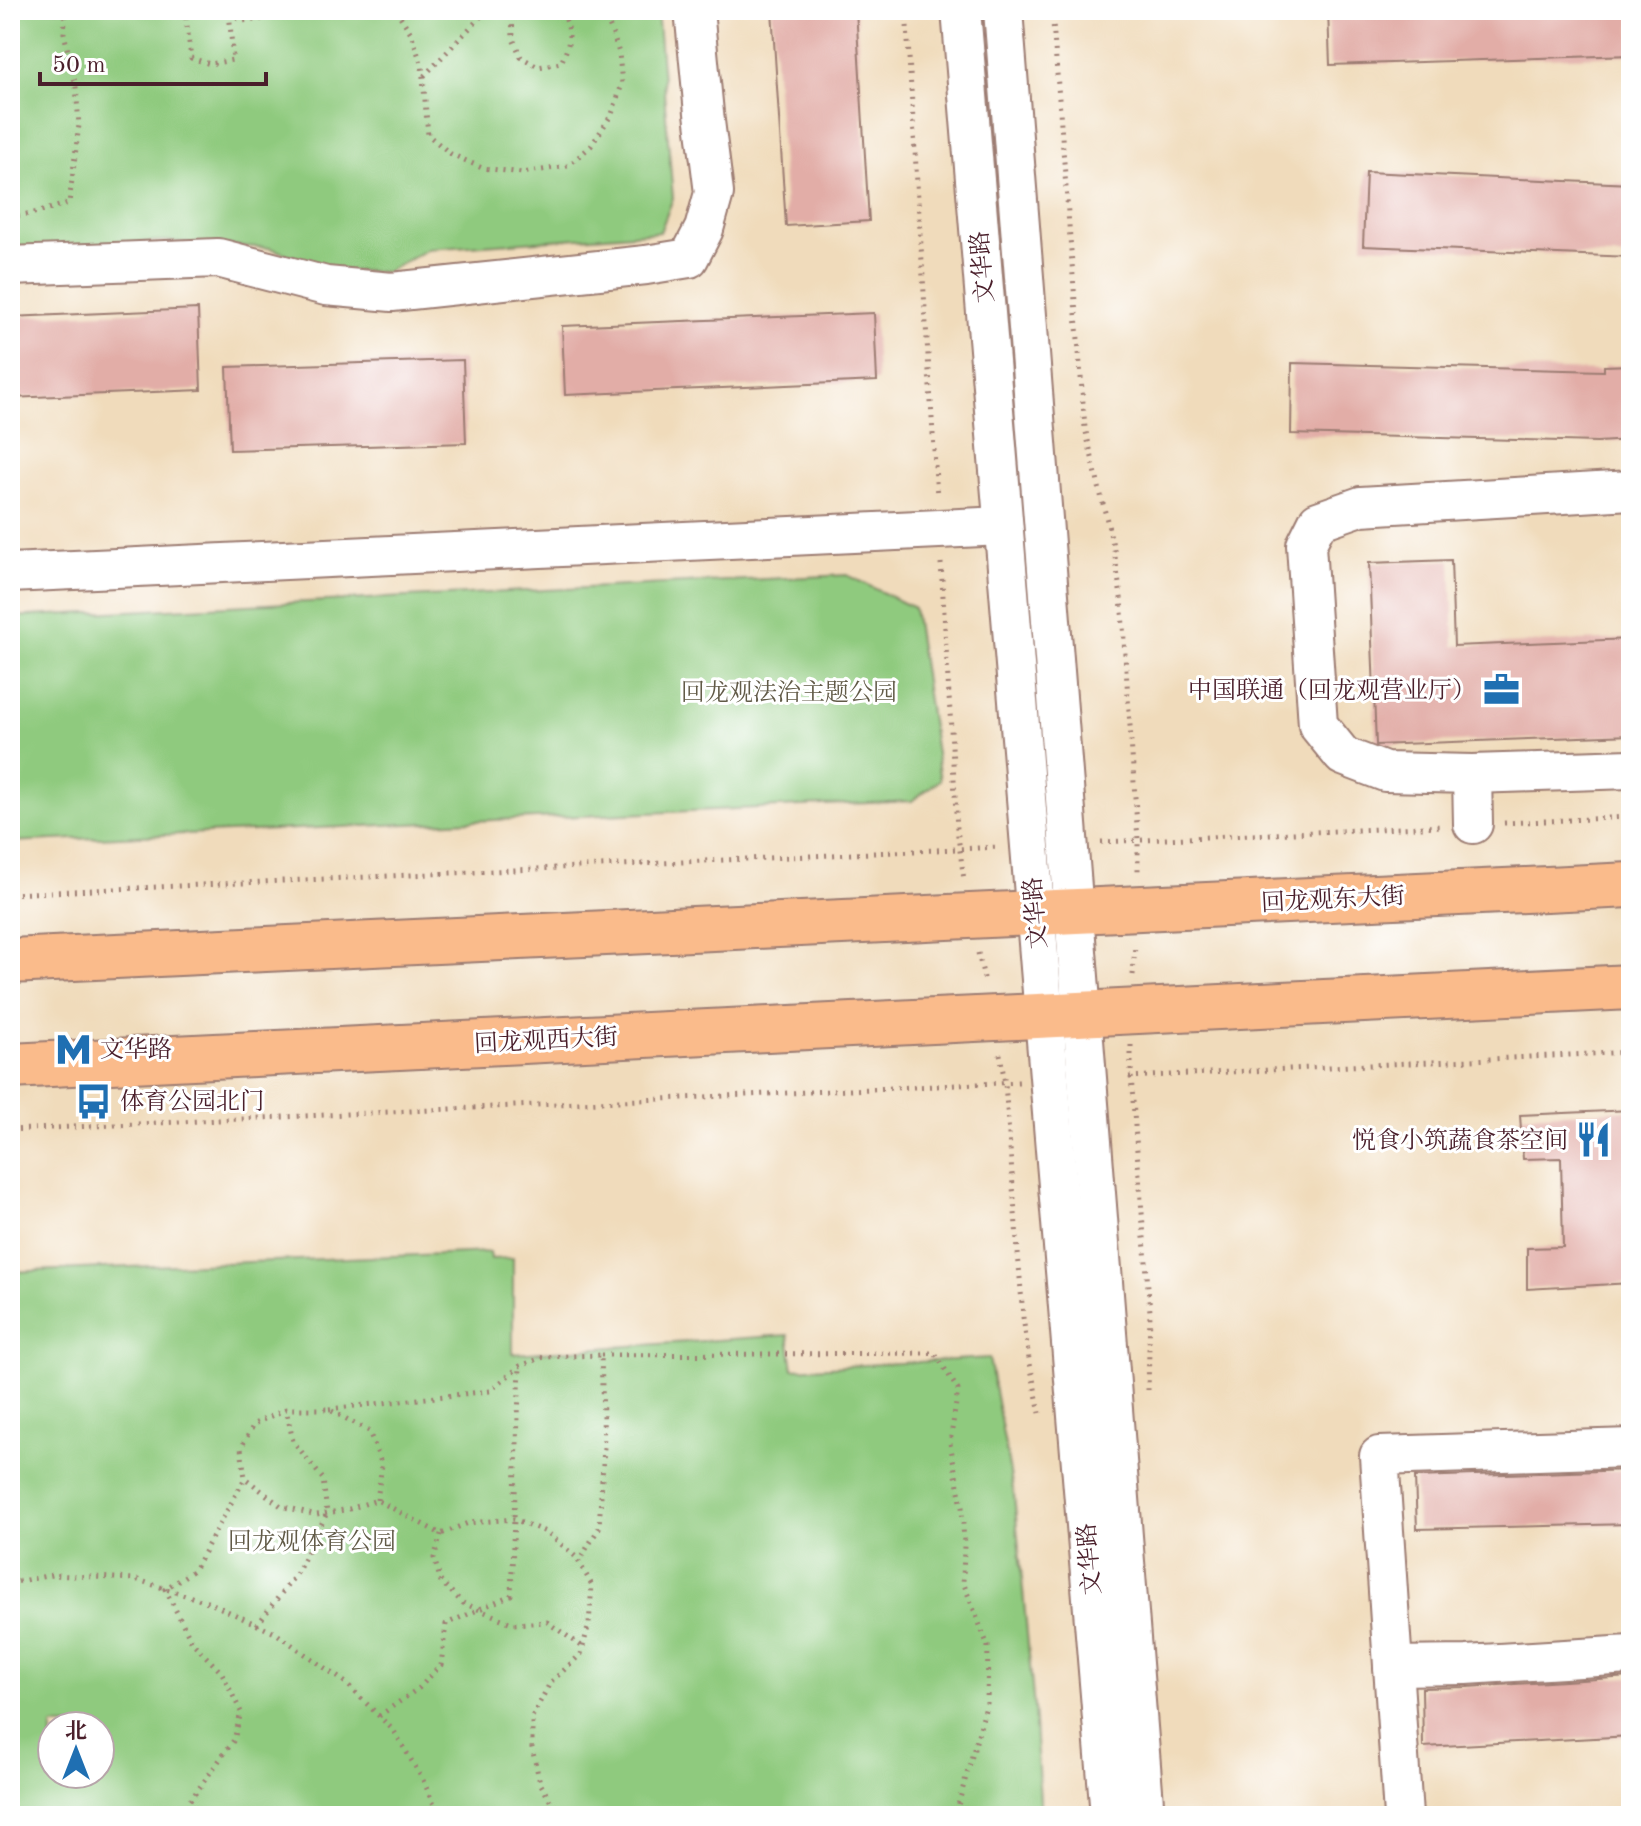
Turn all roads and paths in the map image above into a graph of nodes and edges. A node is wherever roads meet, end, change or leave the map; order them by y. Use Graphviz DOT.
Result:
graph roads {
  1 [pos="75,10"];
  2 [pos="185,10"];
  3 [pos="269,10"];
  4 [pos="396,10"];
  5 [pos="487,10"];
  6 [pos="562,10"];
  7 [pos="602,10"];
  8 [pos="694,10"];
  9 [pos="906,10"];
  10 [pos="961,10"];
  11 [pos="1003,10"];
  12 [pos="1052,10"];
  13 [pos="66,11"];
  14 [pos="511,11"];
  15 [pos="229,12"];
  16 [pos="423,77"];
  17 [pos="10,217"];
  18 [pos="10,266"];
  19 [pos="1631,490"];
  20 [pos="1003,526"];
  21 [pos="939,529"];
  22 [pos="10,573"];
  23 [pos="1631,769"];
  24 [pos="1472,774"];
  25 [pos="1136,817"];
  26 [pos="1631,817"];
  27 [pos="1473,824"];
  28 [pos="957,829"];
  29 [pos="1157,839"];
  30 [pos="948,849"];
  31 [pos="1631,885"];
  32 [pos="10,894"];
  33 [pos="1054,912"];
  34 [pos="10,961"];
  35 [pos="1631,987"];
  36 [pos="1063,1015"];
  37 [pos="1631,1052"];
  38 [pos="10,1066"];
  39 [pos="1173,1074"];
  40 [pos="959,1085"];
  41 [pos="10,1130"];
  42 [pos="601,1355"];
  43 [pos="520,1366"];
  44 [pos="286,1409"];
  45 [pos="328,1409"];
  46 [pos="1631,1448"];
  47 [pos="245,1478"];
  48 [pos="377,1500"];
  49 [pos="327,1513"];
  50 [pos="514,1519"];
  51 [pos="441,1534"];
  52 [pos="579,1561"];
  53 [pos="10,1583"];
  54 [pos="165,1589"];
  55 [pos="478,1609"];
  56 [pos="257,1625"];
  57 [pos="583,1647"];
  58 [pos="1631,1655"];
  59 [pos="1393,1666"];
  60 [pos="379,1716"];
  61 [pos="187,1816"];
  62 [pos="439,1816"];
  63 [pos="559,1816"];
  64 [pos="955,1816"];
  65 [pos="1110,1816"];
  66 [pos="1145,1816"];
  67 [pos="1403,1816"];
  1 -- 13 [label="path"];
  2 -- 15 [label="path"];
  3 -- 15 [label="path"];
  4 -- 16 [label="path"];
  5 -- 16 [label="path"];
  6 -- 14 [label="path"];
  7 -- 16 [label="path"];
  8 -- 18 [label="street"];
  9 -- 21 [label="path"];
  10 -- 20 [label="street, 文华路"];
  11 -- 33 [label="street, 文华路"];
  12 -- 25 [label="path"];
  13 -- 17 [label="path"];
  19 -- 24 [label="street"];
  20 -- 21 [label="street"];
  20 -- 33 [label="street, 文华路"];
  21 -- 22 [label="street"];
  21 -- 28 [label="path"];
  23 -- 24 [label="street"];
  24 -- 27 [label="street"];
  26 -- 27 [label="path"];
  27 -- 29 [label="path"];
  30 -- 32 [label="path"];
  31 -- 33 [label="main road, 回龙观东大街"];
  33 -- 34 [label="main road"];
  33 -- 36 [label="street, 文华路"];
  35 -- 36 [label="main road"];
  36 -- 38 [label="main road, 回龙观西大街"];
  36 -- 65 [label="street, 文华路"];
  36 -- 66 [label="street, 文华路"];
  37 -- 39 [label="path"];
  40 -- 41 [label="path"];
  42 -- 43 [label="path"];
  42 -- 52 [label="path"];
  42 -- 64 [label="path"];
  43 -- 45 [label="path"];
  43 -- 50 [label="path"];
  44 -- 45 [label="path"];
  44 -- 47 [label="path"];
  44 -- 49 [label="path"];
  45 -- 48 [label="path"];
  46 -- 59 [label="street"];
  47 -- 49 [label="path"];
  47 -- 54 [label="path"];
  48 -- 49 [label="path"];
  48 -- 51 [label="path"];
  49 -- 56 [label="path"];
  50 -- 51 [label="path"];
  50 -- 52 [label="path"];
  50 -- 55 [label="path"];
  51 -- 55 [label="path"];
  52 -- 57 [label="path"];
  53 -- 54 [label="path"];
  54 -- 56 [label="path"];
  54 -- 61 [label="path"];
  55 -- 57 [label="path"];
  55 -- 60 [label="path"];
  56 -- 60 [label="path"];
  57 -- 63 [label="path"];
  58 -- 59 [label="street"];
  59 -- 67 [label="street"];
  60 -- 62 [label="path"];
}
